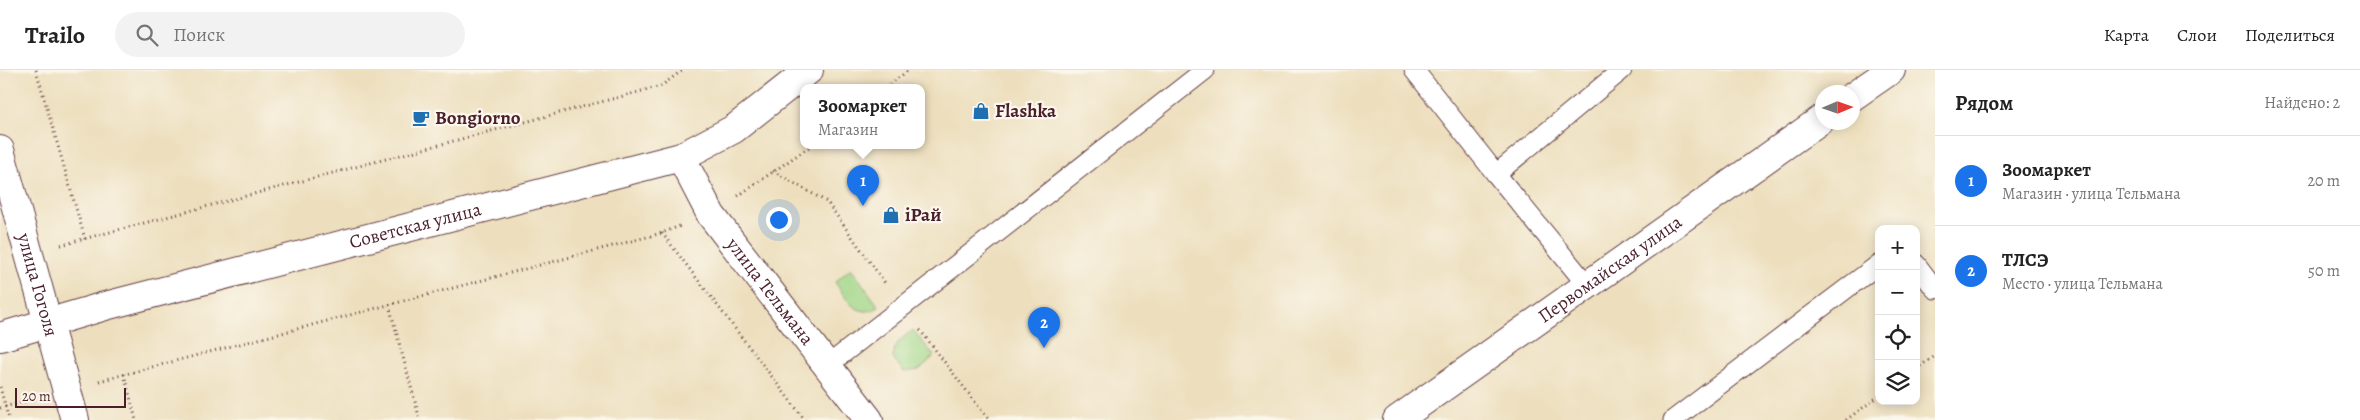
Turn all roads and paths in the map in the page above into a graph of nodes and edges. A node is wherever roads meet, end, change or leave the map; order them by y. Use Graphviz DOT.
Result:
graph roads {
  1 [pos="36,70"];
  2 [pos="683,70"];
  3 [pos="809,70"];
  4 [pos="909,70"];
  5 [pos="1205,70"];
  6 [pos="1414,70"];
  7 [pos="1622,70"];
  8 [pos="1891,70"];
  9 [pos="890,84"];
  10 [pos="1860,91"];
  11 [pos="1815,123"];
  12 [pos="806,149"];
  13 [pos="0,150"];
  14 [pos="681,157"];
  15 [pos="1496,174"];
  16 [pos="711,215"];
  17 [pos="662,233"];
  18 [pos="86,239"];
  19 [pos="30,253"];
  20 [pos="1875,267"];
  21 [pos="1920,269"];
  22 [pos="1587,285"];
  23 [pos="1935,289"];
  24 [pos="389,305"];
  25 [pos="48,323"];
  26 [pos="0,336"];
  27 [pos="1935,356"];
  28 [pos="827,366"];
  29 [pos="1920,366"];
  30 [pos="124,374"];
  31 [pos="0,387"];
  32 [pos="68,391"];
  33 [pos="1875,399"];
  34 [pos="5,406"];
  35 [pos="0,408"];
  36 [pos="9,420"];
  37 [pos="75,420"];
  38 [pos="136,420"];
  39 [pos="420,420"];
  40 [pos="805,420"];
  41 [pos="869,420"];
  42 [pos="1397,420"];
  43 [pos="1673,420"];
  44 [pos="1846,420"];
  1 -- 18 [label="path"];
  2 -- 18 [label="path"];
  3 -- 14 [label="street, Советская улица"];
  4 -- 9 [label="path"];
  5 -- 28 [label="lane"];
  6 -- 15 [label="lane"];
  7 -- 15 [label="lane"];
  8 -- 10 [label="street"];
  11 -- 22 [label="street, Первомайская улица"];
  12 -- 16 [label="path"];
  13 -- 19 [label="street, улица Гоголя"];
  14 -- 16 [label="street, улица Тельмана"];
  14 -- 25 [label="street, Советская улица"];
  15 -- 22 [label="lane"];
  16 -- 17 [label="path"];
  16 -- 28 [label="street, улица Тельмана"];
  17 -- 24 [label="path"];
  17 -- 40 [label="path"];
  18 -- 19 [label="path"];
  19 -- 25 [label="street, улица Гоголя"];
  20 -- 43 [label="lane"];
  21 -- 23 [label="lane"];
  22 -- 42 [label="street, Первомайская улица"];
  24 -- 30 [label="path"];
  24 -- 39 [label="path"];
  25 -- 26 [label="street, Советская улица"];
  25 -- 32 [label="street, улица Гоголя"];
  27 -- 29 [label="path"];
  28 -- 41 [label="street, улица Тельмана"];
  30 -- 32 [label="path"];
  30 -- 38 [label="path"];
  31 -- 34 [label="path"];
  32 -- 34 [label="path"];
  32 -- 37 [label="street, улица Гоголя"];
  33 -- 44 [label="path"];
  34 -- 35 [label="path"];
  34 -- 36 [label="path"];
}
